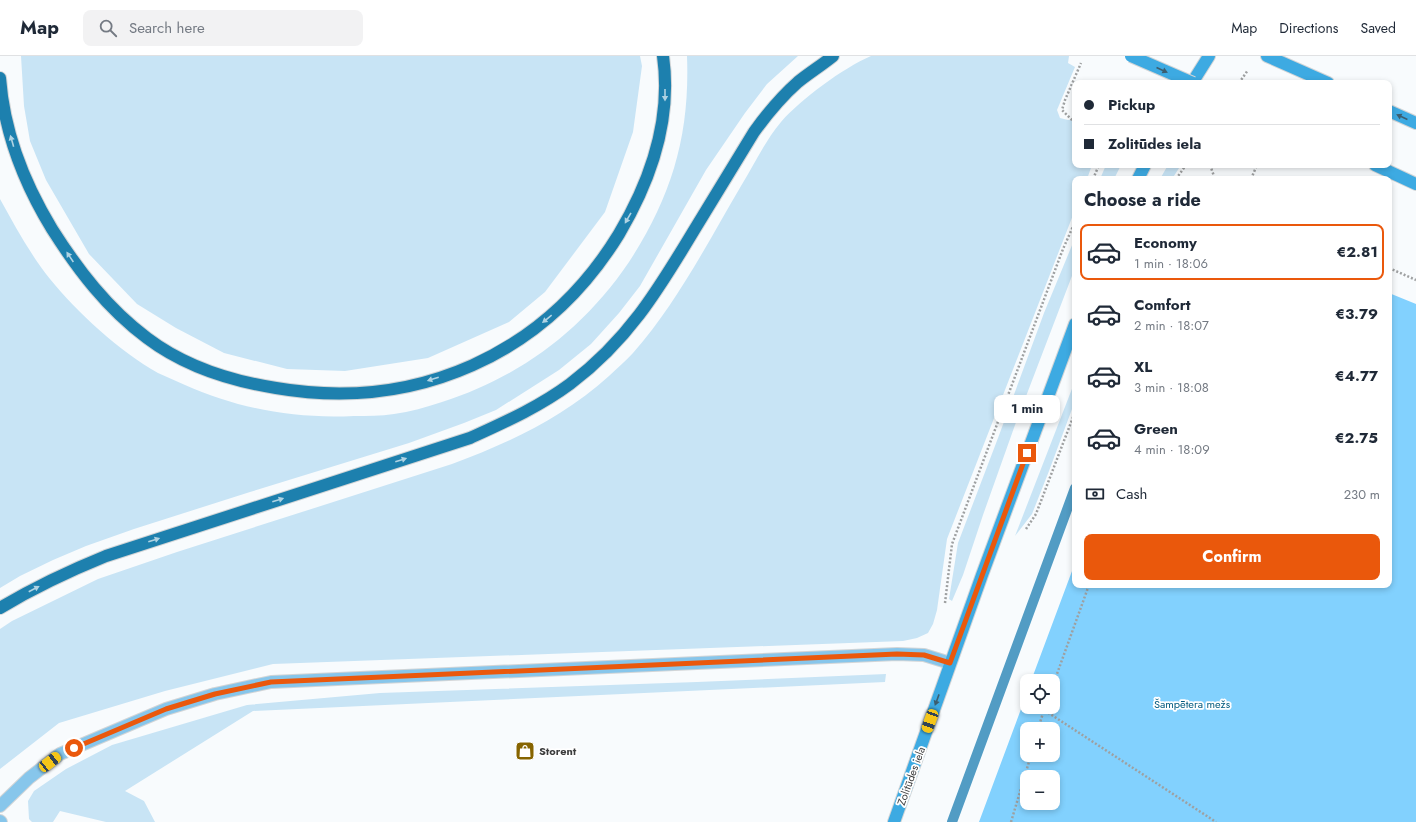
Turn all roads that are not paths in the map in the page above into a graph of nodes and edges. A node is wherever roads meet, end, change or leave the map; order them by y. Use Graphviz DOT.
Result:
graph roads {
  1 [pos="663,56"];
  2 [pos="833,56"];
  3 [pos="1131,56"];
  4 [pos="1209,56"];
  5 [pos="1267,56"];
  6 [pos="0,78"];
  7 [pos="1185,80"];
  8 [pos="1194,80"];
  9 [pos="1322,80"];
  10 [pos="1392,112"];
  11 [pos="1416,123"];
  12 [pos="1381,168"];
  13 [pos="1416,184"];
  14 [pos="1072,332"];
  15 [pos="0,608"];
  16 [pos="950,663"];
  17 [pos="0,806"];
  18 [pos="894,822"];
  1 -- 6 [label="highway, one-way"];
  15 -- 2 [label="highway, one-way"];
  3 -- 7 [label="street, one-way, bridge"];
  4 -- 8 [label="street"];
  5 -- 9 [label="street"];
  11 -- 10 [label="street, one-way"];
  12 -- 13 [label="street"];
  14 -- 16 [label="street, Zolitūdes iela"];
  16 -- 17 [label="lane"];
  16 -- 18 [label="street, Zolitūdes iela, one-way"];
}
